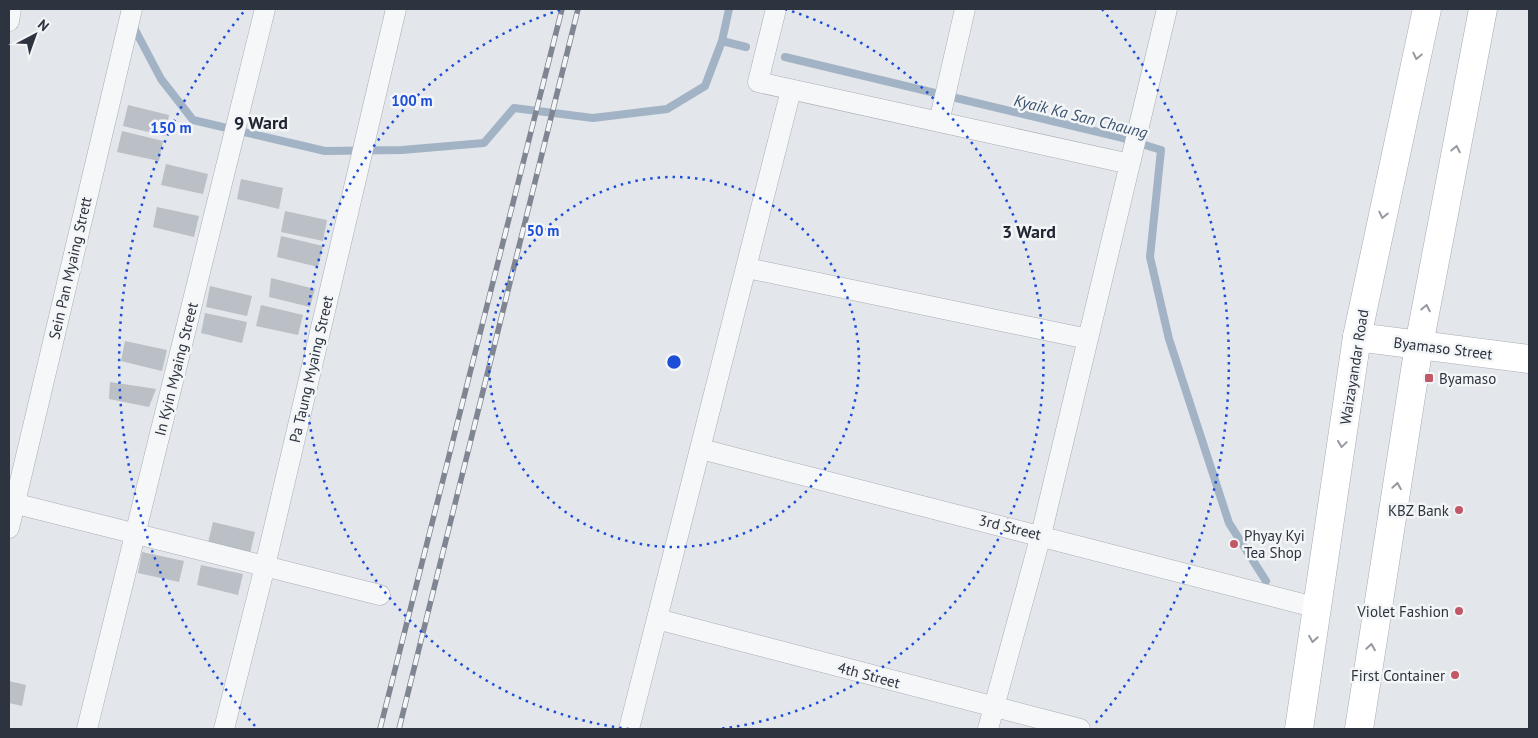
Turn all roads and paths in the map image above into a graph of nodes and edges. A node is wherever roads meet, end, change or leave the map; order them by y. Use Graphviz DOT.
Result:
graph roads {
  1 [pos="12,9"];
  2 [pos="132,9"];
  3 [pos="265,9"];
  4 [pos="396,9"];
  5 [pos="776,9"];
  6 [pos="964,9"];
  7 [pos="1168,9"];
  8 [pos="1427,9"];
  9 [pos="1483,9"];
  10 [pos="9,21"];
  11 [pos="791,90"];
  12 [pos="938,122"];
  13 [pos="1130,164"];
  14 [pos="747,268"];
  15 [pos="1357,337"];
  16 [pos="1088,339"];
  17 [pos="1419,344"];
  18 [pos="1529,359"];
  19 [pos="700,449"];
  20 [pos="12,502"];
  21 [pos="9,528"];
  22 [pos="136,534"];
  23 [pos="1041,535"];
  24 [pos="265,566"];
  25 [pos="380,595"];
  26 [pos="1318,608"];
  27 [pos="657,619"];
  28 [pos="993,708"];
  29 [pos="87,729"];
  30 [pos="224,729"];
  31 [pos="629,729"];
  32 [pos="988,729"];
  33 [pos="1080,729"];
  34 [pos="1299,729"];
  35 [pos="1359,729"];
  1 -- 10 [label="street"];
  2 -- 20 [label="street, Sein Pan Myaing Strett"];
  3 -- 22 [label="street, In Kyin Myaing Street"];
  4 -- 24 [label="street, Pa Taung Myaing Street"];
  5 -- 11 [label="street"];
  6 -- 12 [label="street"];
  7 -- 13 [label="street"];
  8 -- 15 [label="main road, Waizayandar Road, one-way"];
  17 -- 9 [label="main road, one-way"];
  11 -- 12 [label="street"];
  11 -- 14 [label="street"];
  12 -- 13 [label="street"];
  13 -- 16 [label="street"];
  14 -- 16 [label="street"];
  14 -- 19 [label="street"];
  15 -- 17 [label="main road, Byamaso Street"];
  15 -- 26 [label="main road, Waizayandar Road, one-way"];
  16 -- 23 [label="street"];
  17 -- 18 [label="main road, Byamaso Street"];
  35 -- 17 [label="main road, one-way"];
  19 -- 23 [label="street, 3rd Street"];
  19 -- 27 [label="street"];
  20 -- 21 [label="street, Sein Pan Myaing Strett"];
  20 -- 22 [label="street"];
  22 -- 24 [label="street"];
  22 -- 29 [label="street, In Kyin Myaing Street"];
  23 -- 26 [label="street, 3rd Street"];
  23 -- 28 [label="street"];
  24 -- 25 [label="street"];
  24 -- 30 [label="street, Pa Taung Myaing Street"];
  26 -- 34 [label="main road, Waizayandar Road, one-way"];
  27 -- 28 [label="street, 4th Street"];
  27 -- 31 [label="street"];
  28 -- 32 [label="street"];
  28 -- 33 [label="street, 4th Street"];
}
